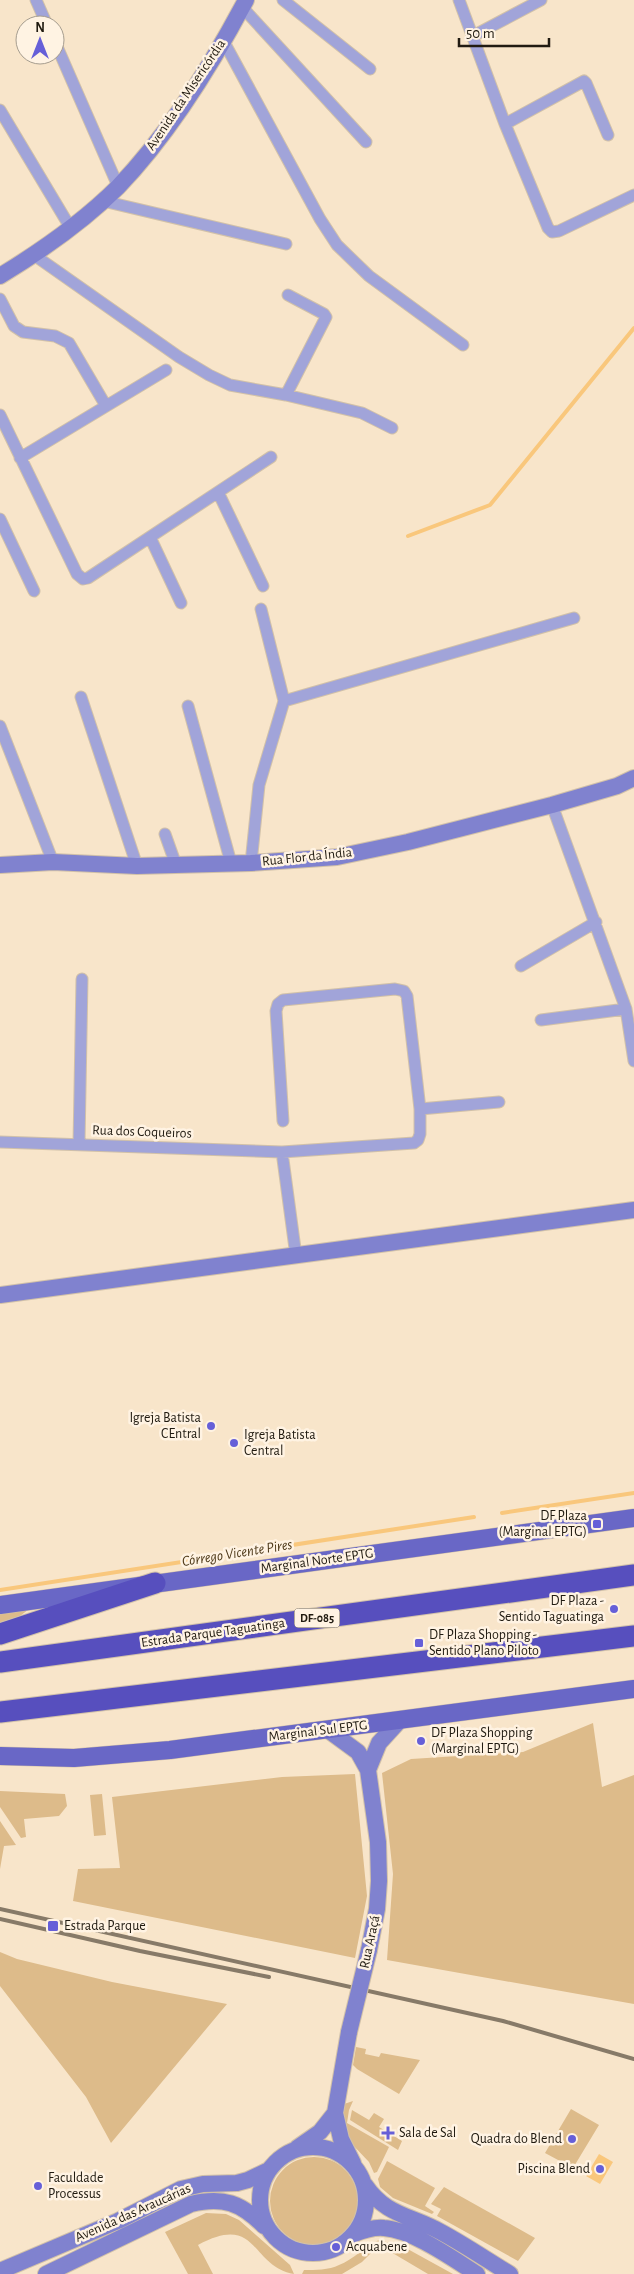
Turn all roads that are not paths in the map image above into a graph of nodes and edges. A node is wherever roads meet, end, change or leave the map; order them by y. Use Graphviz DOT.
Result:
graph roads {
  1 [pos="36,0"];
  2 [pos="283,0"];
  3 [pos="459,0"];
  4 [pos="541,0"];
  5 [pos="244,4"];
  6 [pos="43,15"];
  7 [pos="473,36"];
  8 [pos="224,42"];
  9 [pos="65,65"];
  10 [pos="370,69"];
  11 [pos="0,110"];
  12 [pos="505,124"];
  13 [pos="608,135"];
  14 [pos="366,142"];
  15 [pos="118,186"];
  16 [pos="634,196"];
  17 [pos="103,201"];
  18 [pos="70,227"];
  19 [pos="286,244"];
  20 [pos="34,255"];
  21 [pos="0,276"];
  22 [pos="288,296"];
  23 [pos="0,299"];
  24 [pos="463,345"];
  25 [pos="166,370"];
  26 [pos="286,395"];
  27 [pos="106,406"];
  28 [pos="0,415"];
  29 [pos="392,428"];
  30 [pos="271,457"];
  31 [pos="20,458"];
  32 [pos="218,492"];
  33 [pos="0,519"];
  34 [pos="150,537"];
  35 [pos="263,586"];
  36 [pos="34,591"];
  37 [pos="181,603"];
  38 [pos="261,609"];
  39 [pos="574,618"];
  40 [pos="81,697"];
  41 [pos="284,701"];
  42 [pos="188,706"];
  43 [pos="0,726"];
  44 [pos="634,778"];
  45 [pos="552,805"];
  46 [pos="165,834"];
  47 [pos="53,862"];
  48 [pos="231,863"];
  49 [pos="251,863"];
  50 [pos="176,864"];
  51 [pos="0,865"];
  52 [pos="137,866"];
  53 [pos="596,922"];
  54 [pos="521,966"];
  55 [pos="82,979"];
  56 [pos="626,1009"];
  57 [pos="541,1020"];
  58 [pos="634,1061"];
  59 [pos="499,1102"];
  60 [pos="420,1109"];
  61 [pos="284,1121"];
  62 [pos="0,1142"];
  63 [pos="79,1144"];
  64 [pos="282,1152"];
  65 [pos="634,1210"];
  66 [pos="296,1256"];
  67 [pos="0,1295"];
  68 [pos="634,1518"];
  69 [pos="634,1574"];
  70 [pos="155,1583"];
  71 [pos="0,1604"];
  72 [pos="0,1634"];
  73 [pos="634,1636"];
  74 [pos="0,1662"];
  75 [pos="634,1688"];
  76 [pos="0,1712"];
  77 [pos="400,1720"];
  78 [pos="328,1730"];
  79 [pos="0,1756"];
  80 [pos="368,1770"];
  81 [pos="335,2112"];
  82 [pos="292,2151"];
  83 [pos="268,2170"];
  84 [pos="360,2176"];
  85 [pos="158,2200"];
  86 [pos="165,2216"];
  87 [pos="119,2220"];
  88 [pos="268,2229"];
  89 [pos="354,2234"];
  90 [pos="126,2236"];
  91 [pos="0,2271"];
  92 [pos="46,2274"];
  93 [pos="478,2274"];
  94 [pos="510,2274"];
  1 -- 6 [label="street"];
  2 -- 10 [label="street"];
  3 -- 7 [label="street"];
  4 -- 7 [label="street"];
  5 -- 8 [label="main road, Avenida da Misericórdia"];
  5 -- 14 [label="street"];
  7 -- 12 [label="street"];
  8 -- 15 [label="main road, Avenida da Misericórdia"];
  8 -- 24 [label="street"];
  9 -- 15 [label="street"];
  11 -- 18 [label="street"];
  12 -- 13 [label="street"];
  12 -- 16 [label="street"];
  15 -- 17 [label="main road, Avenida da Misericórdia"];
  17 -- 18 [label="main road, Avenida da Misericórdia"];
  17 -- 19 [label="street"];
  18 -- 20 [label="main road, Avenida da Misericórdia"];
  20 -- 21 [label="main road, Avenida da Misericórdia"];
  20 -- 26 [label="street"];
  22 -- 26 [label="street"];
  23 -- 27 [label="street"];
  25 -- 27 [label="street"];
  26 -- 29 [label="street"];
  27 -- 31 [label="street"];
  28 -- 31 [label="street"];
  30 -- 32 [label="street"];
  31 -- 34 [label="street"];
  32 -- 34 [label="street"];
  32 -- 35 [label="street"];
  33 -- 36 [label="street"];
  34 -- 37 [label="street"];
  38 -- 41 [label="street"];
  39 -- 41 [label="street"];
  40 -- 52 [label="street"];
  41 -- 49 [label="street"];
  42 -- 48 [label="street"];
  43 -- 47 [label="street"];
  44 -- 45 [label="main road, Rua Flor da Índia"];
  45 -- 49 [label="main road, Rua Flor da Índia"];
  45 -- 53 [label="street"];
  46 -- 50 [label="street"];
  47 -- 51 [label="main road, Rua Flor da Índia"];
  47 -- 52 [label="main road, Rua Flor da Índia"];
  48 -- 49 [label="main road, Rua Flor da Índia"];
  48 -- 50 [label="main road, Rua Flor da Índia"];
  50 -- 52 [label="main road, Rua Flor da Índia"];
  53 -- 54 [label="street"];
  53 -- 56 [label="street"];
  55 -- 63 [label="street"];
  56 -- 57 [label="street"];
  56 -- 58 [label="street"];
  59 -- 60 [label="street"];
  60 -- 61 [label="street"];
  60 -- 64 [label="street, Rua dos Coqueiros"];
  62 -- 63 [label="street, Rua dos Coqueiros"];
  63 -- 64 [label="street, Rua dos Coqueiros"];
  64 -- 66 [label="street"];
  65 -- 66 [label="main road"];
  66 -- 67 [label="main road"];
  68 -- 70 [label="main road, Marginal Norte EPTG"];
  69 -- 74 [label="highway, Estrada Parque Taguatinga / DF-085"];
  70 -- 71 [label="main road, Marginal Norte EPTG"];
  70 -- 72 [label="highway"];
  73 -- 76 [label="highway"];
  75 -- 77 [label="main road, Marginal Sul EPTG"];
  77 -- 78 [label="main road, Marginal Sul EPTG"];
  77 -- 80 [label="main road"];
  78 -- 79 [label="main road, Marginal Sul EPTG"];
  78 -- 80 [label="main road, Rua Araçá"];
  80 -- 81 [label="main road, Rua Araçá, bridge"];
  81 -- 82 [label="main road, Rua Araçá"];
  81 -- 84 [label="main road, Rua Araçá"];
  82 -- 83 [label="main road"];
  82 -- 84 [label="main road"];
  83 -- 85 [label="main road, Avenida das Araucárias"];
  83 -- 88 [label="main road"];
  84 -- 89 [label="main road"];
  84 -- 94 [label="main road"];
  85 -- 86 [label="main road"];
  85 -- 87 [label="main road, Avenida das Araucárias"];
  86 -- 88 [label="main road, Avenida das Araucárias"];
  86 -- 90 [label="main road, Avenida das Araucárias"];
  87 -- 90 [label="main road"];
  87 -- 91 [label="main road, Avenida das Araucárias"];
  88 -- 89 [label="main road"];
  89 -- 93 [label="main road"];
  90 -- 92 [label="main road, Avenida das Araucárias"];
}
